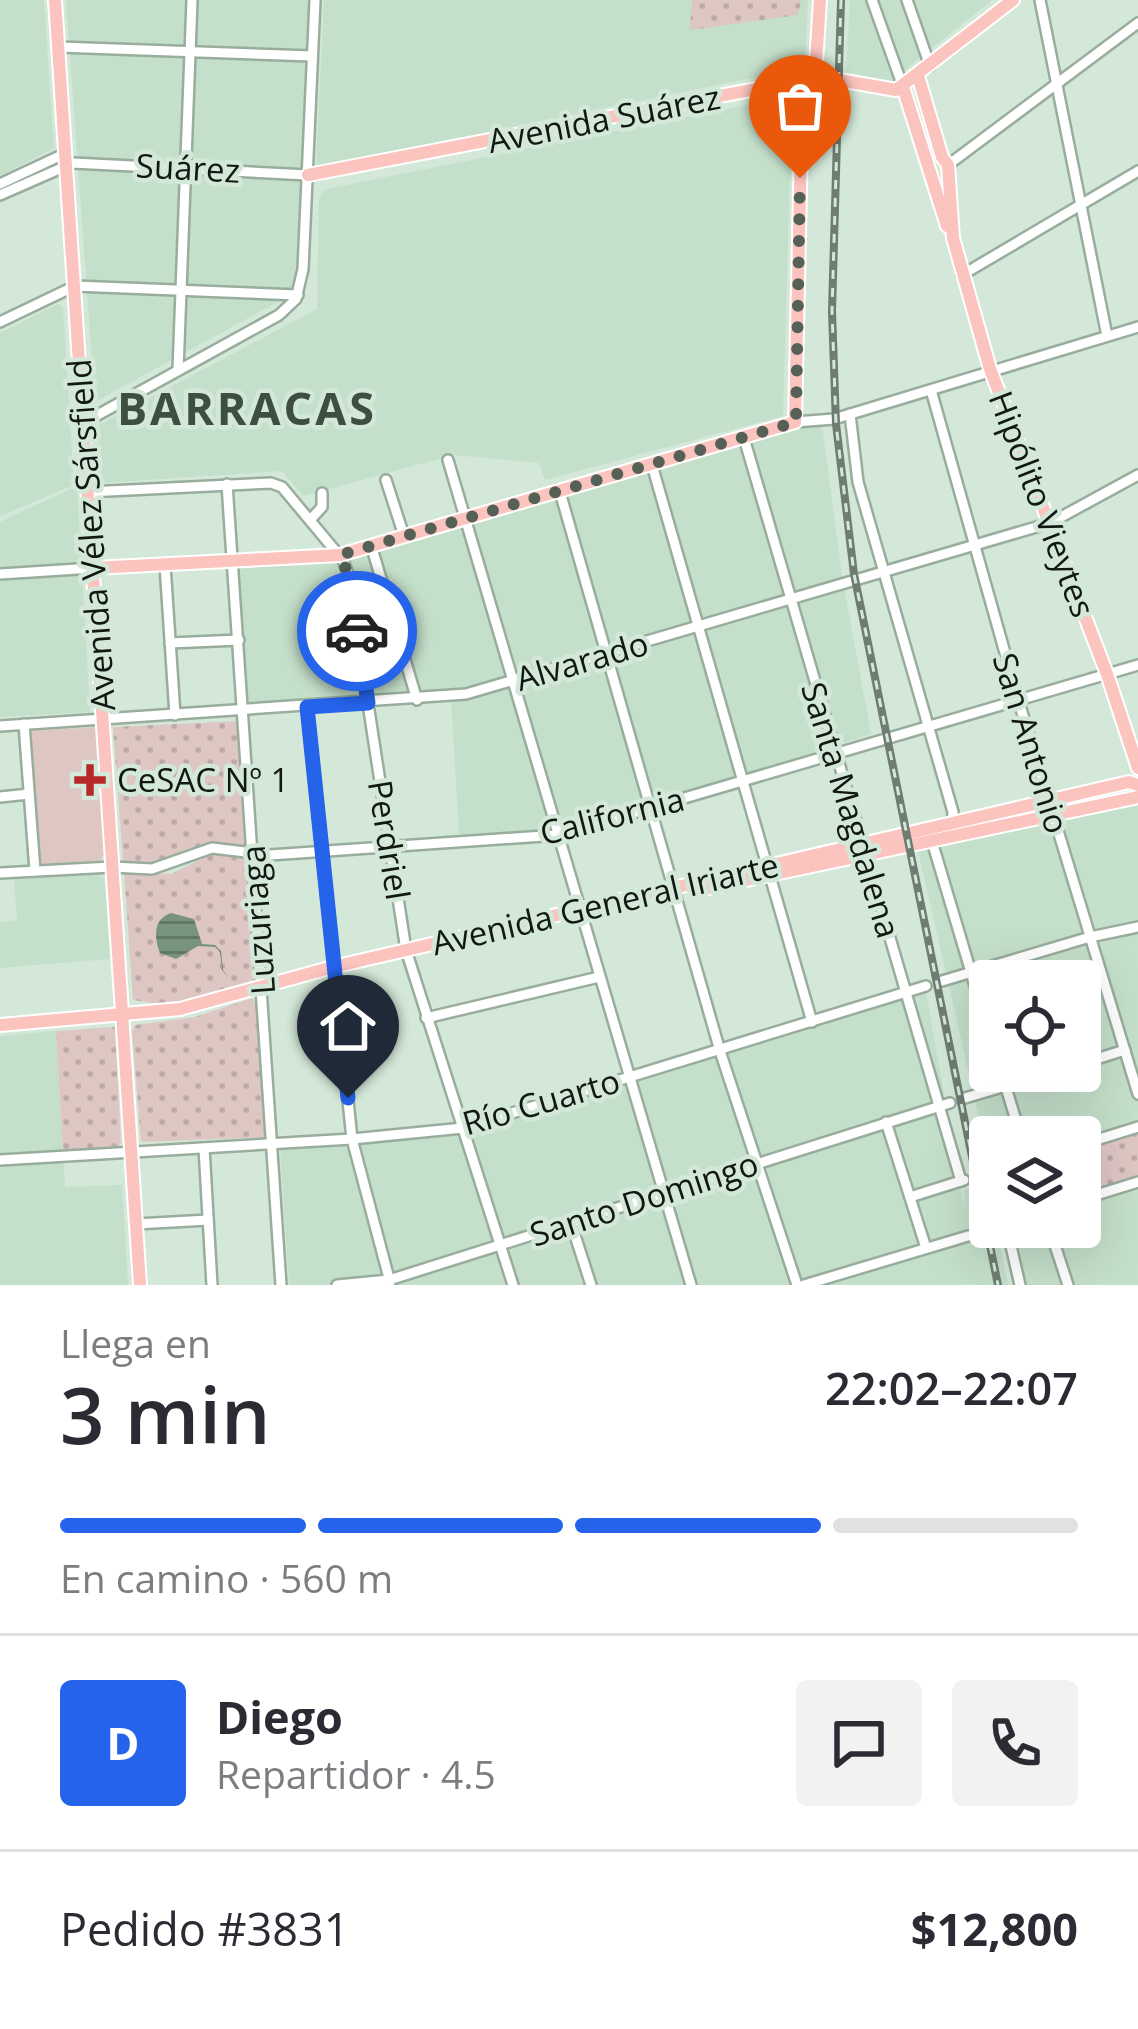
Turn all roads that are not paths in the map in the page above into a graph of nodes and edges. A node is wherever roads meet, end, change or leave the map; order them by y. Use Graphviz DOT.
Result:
graph roads {
  1 [pos="55,0"];
  2 [pos="192,0"];
  3 [pos="315,0"];
  4 [pos="820,0"];
  5 [pos="872,0"];
  6 [pos="908,0"];
  7 [pos="1013,0"];
  8 [pos="1040,0"];
  9 [pos="1138,22"];
  10 [pos="58,47"];
  11 [pos="190,51"];
  12 [pos="312,56"];
  13 [pos="930,66"];
  14 [pos="918,76"];
  15 [pos="810,79"];
  16 [pos="1056,84"];
  17 [pos="903,88"];
  18 [pos="67,159"];
  19 [pos="948,165"];
  20 [pos="186,168"];
  21 [pos="1138,171"];
  22 [pos="308,176"];
  23 [pos="0,184"];
  24 [pos="0,195"];
  25 [pos="1081,204"];
  26 [pos="953,238"];
  27 [pos="962,275"];
  28 [pos="75,286"];
  29 [pos="181,290"];
  30 [pos="298,295"];
  31 [pos="0,322"];
  32 [pos="1138,327"];
  33 [pos="1107,336"];
  34 [pos="178,370"];
  35 [pos="990,370"];
  36 [pos="931,389"];
  37 [pos="850,414"];
  38 [pos="796,422"];
  39 [pos="83,423"];
  40 [pos="744,438"];
  41 [pos="448,460"];
  42 [pos="652,465"];
  43 [pos="1138,475"];
  44 [pos="386,480"];
  45 [pos="227,484"];
  46 [pos="88,492"];
  47 [pos="560,492"];
  48 [pos="322,493"];
  49 [pos="465,519"];
  50 [pos="310,520"];
  51 [pos="1050,524"];
  52 [pos="404,536"];
  53 [pos="371,545"];
  54 [pos="976,545"];
  55 [pos="340,555"];
  56 [pos="233,561"];
  57 [pos="166,565"];
  58 [pos="93,568"];
  59 [pos="884,573"];
  60 [pos="0,574"];
  61 [pos="789,601"];
  62 [pos="698,627"];
  63 [pos="239,640"];
  64 [pos="170,643"];
  65 [pos="607,654"];
  66 [pos="1138,664"];
  67 [pos="1107,674"];
  68 [pos="512,681"];
  69 [pos="1018,699"];
  70 [pos="418,700"];
  71 [pos="368,703"];
  72 [pos="307,707"];
  73 [pos="243,711"];
  74 [pos="176,715"];
  75 [pos="103,719"];
  76 [pos="24,724"];
  77 [pos="0,726"];
  78 [pos="927,726"];
  79 [pos="835,756"];
  80 [pos="1138,768"];
  81 [pos="744,782"];
  82 [pos="1138,784"];
  83 [pos="29,794"];
  84 [pos="0,796"];
  85 [pos="1138,797"];
  86 [pos="1048,800"];
  87 [pos="652,809"];
  88 [pos="1053,816"];
  89 [pos="954,821"];
  90 [pos="934,835"];
  91 [pos="557,836"];
  92 [pos="391,847"];
  93 [pos="864,849"];
  94 [pos="320,851"];
  95 [pos="254,854"];
  96 [pos="112,867"];
  97 [pos="768,870"];
  98 [pos="35,871"];
  99 [pos="0,873"];
  100 [pos="676,891"];
  101 [pos="580,913"];
  102 [pos="1138,927"];
  103 [pos="1090,937"];
  104 [pos="407,954"];
  105 [pos="1012,960"];
  106 [pos="969,965"];
  107 [pos="333,971"];
  108 [pos="969,973"];
  109 [pos="599,977"];
  110 [pos="942,981"];
  111 [pos="926,986"];
  112 [pos="263,987"];
  113 [pos="905,992"];
  114 [pos="121,994"];
  115 [pos="189,1007"];
  116 [pos="426,1018"];
  117 [pos="123,1020"];
  118 [pos="812,1022"];
  119 [pos="0,1028"];
  120 [pos="1125,1050"];
  121 [pos="720,1051"];
  122 [pos="1101,1057"];
  123 [pos="628,1077"];
  124 [pos="987,1092"];
  125 [pos="1138,1094"];
  126 [pos="965,1098"];
  127 [pos="946,1104"];
  128 [pos="886,1122"];
  129 [pos="1138,1127"];
  130 [pos="463,1128"];
  131 [pos="1101,1138"];
  132 [pos="352,1139"];
  133 [pos="272,1143"];
  134 [pos="204,1148"];
  135 [pos="132,1151"];
  136 [pos="0,1160"];
  137 [pos="754,1163"];
  138 [pos="1138,1182"];
  139 [pos="663,1192"];
  140 [pos="1101,1194"];
  141 [pos="910,1197"];
  142 [pos="208,1220"];
  143 [pos="571,1223"];
  144 [pos="136,1224"];
  145 [pos="968,1236"];
  146 [pos="500,1245"];
  147 [pos="926,1248"];
  148 [pos="1011,1248"];
  149 [pos="1056,1248"];
  150 [pos="390,1282"];
  151 [pos="140,1285"];
  152 [pos="212,1285"];
  153 [pos="281,1285"];
  154 [pos="337,1285"];
  155 [pos="513,1285"];
  156 [pos="591,1285"];
  157 [pos="691,1285"];
  158 [pos="801,1285"];
  159 [pos="1020,1285"];
  160 [pos="1068,1285"];
  1 -- 10 [label="main road, Avenida Vélez Sársfield"];
  2 -- 11 [label="street"];
  3 -- 12 [label="street"];
  4 -- 15 [label="main road"];
  5 -- 17 [label="street"];
  6 -- 13 [label="street"];
  7 -- 13 [label="main road"];
  8 -- 16 [label="street"];
  9 -- 16 [label="street"];
  10 -- 11 [label="street"];
  10 -- 18 [label="main road, Avenida Vélez Sársfield"];
  11 -- 12 [label="street"];
  11 -- 20 [label="street"];
  12 -- 22 [label="street"];
  13 -- 14 [label="main road"];
  14 -- 17 [label="main road"];
  14 -- 19 [label="main road, Hipólito Vieytes"];
  15 -- 17 [label="main road, Avenida Suárez"];
  15 -- 22 [label="main road, Avenida Suárez"];
  15 -- 38 [label="main road"];
  16 -- 19 [label="street"];
  16 -- 25 [label="street"];
  17 -- 26 [label="main road, Hipólito Vieytes"];
  18 -- 20 [label="street, Suárez"];
  18 -- 23 [label="street"];
  18 -- 24 [label="street"];
  18 -- 28 [label="main road, Avenida Vélez Sársfield"];
  19 -- 26 [label="main road, Hipólito Vieytes"];
  20 -- 22 [label="street, Suárez"];
  20 -- 29 [label="street"];
  21 -- 25 [label="street"];
  22 -- 30 [label="street"];
  25 -- 27 [label="street"];
  25 -- 33 [label="street"];
  26 -- 27 [label="main road, Hipólito Vieytes"];
  27 -- 35 [label="main road, Hipólito Vieytes"];
  28 -- 29 [label="street"];
  28 -- 31 [label="street"];
  28 -- 39 [label="main road, Avenida Vélez Sársfield"];
  29 -- 30 [label="street"];
  29 -- 34 [label="street"];
  30 -- 34 [label="street"];
  32 -- 33 [label="street"];
  33 -- 35 [label="street"];
  34 -- 39 [label="street"];
  35 -- 36 [label="street"];
  35 -- 51 [label="main road, Hipólito Vieytes"];
  36 -- 37 [label="street"];
  36 -- 54 [label="street, San Antonio"];
  37 -- 38 [label="street"];
  37 -- 59 [label="street"];
  38 -- 40 [label="main road"];
  39 -- 46 [label="main road, Avenida Vélez Sársfield"];
  40 -- 42 [label="main road"];
  40 -- 61 [label="street, Santa Magdalena"];
  41 -- 49 [label="street"];
  42 -- 47 [label="main road"];
  42 -- 62 [label="street"];
  43 -- 51 [label="street, Alvarado"];
  44 -- 52 [label="street"];
  45 -- 46 [label="street"];
  45 -- 50 [label="street, Perdriel"];
  45 -- 56 [label="street, Luzuriaga"];
  46 -- 58 [label="main road, Avenida Vélez Sársfield"];
  47 -- 49 [label="main road"];
  47 -- 65 [label="street"];
  48 -- 50 [label="street"];
  49 -- 52 [label="main road"];
  49 -- 68 [label="street"];
  50 -- 55 [label="street, Perdriel"];
  51 -- 54 [label="street, Alvarado"];
  51 -- 67 [label="main road, Hipólito Vieytes"];
  52 -- 53 [label="main road"];
  53 -- 55 [label="main road"];
  53 -- 70 [label="street"];
  54 -- 59 [label="street, Alvarado"];
  54 -- 69 [label="street, San Antonio"];
  55 -- 56 [label="main road"];
  55 -- 71 [label="street, Perdriel"];
  56 -- 57 [label="main road"];
  56 -- 63 [label="street, Luzuriaga"];
  57 -- 58 [label="main road"];
  57 -- 64 [label="street"];
  58 -- 60 [label="street"];
  58 -- 75 [label="main road, Avenida Vélez Sársfield"];
  59 -- 61 [label="street, Alvarado"];
  59 -- 78 [label="street"];
  61 -- 62 [label="street, Alvarado"];
  61 -- 79 [label="street, Santa Magdalena"];
  62 -- 65 [label="street, Alvarado"];
  62 -- 81 [label="street"];
  63 -- 64 [label="street"];
  63 -- 73 [label="street, Luzuriaga"];
  64 -- 74 [label="street"];
  65 -- 68 [label="street, Alvarado"];
  65 -- 87 [label="street"];
  66 -- 67 [label="street, California"];
  67 -- 69 [label="street, California"];
  67 -- 80 [label="main road, Hipólito Vieytes"];
  68 -- 70 [label="street, Alvarado"];
  68 -- 91 [label="street"];
  69 -- 78 [label="street, California"];
  69 -- 86 [label="street, San Antonio"];
  70 -- 71 [label="street, Alvarado"];
  71 -- 72 [label="street, Alvarado"];
  71 -- 92 [label="street, Perdriel"];
  72 -- 73 [label="street, Alvarado"];
  72 -- 94 [label="street"];
  73 -- 74 [label="street, Alvarado"];
  73 -- 95 [label="street, Luzuriaga"];
  74 -- 75 [label="street, Alvarado"];
  75 -- 76 [label="street, Alvarado"];
  75 -- 96 [label="main road, Avenida Vélez Sársfield"];
  76 -- 77 [label="street, Alvarado"];
  76 -- 83 [label="street"];
  78 -- 79 [label="street, California"];
  78 -- 89 [label="street"];
  79 -- 81 [label="street, California"];
  79 -- 93 [label="street, Santa Magdalena"];
  81 -- 87 [label="street, California"];
  81 -- 97 [label="street"];
  82 -- 86 [label="main road, Avenida General Iriarte"];
  83 -- 84 [label="street"];
  83 -- 98 [label="street"];
  85 -- 88 [label="main road, Avenida General Iriarte"];
  86 -- 88 [label="street, San Antonio"];
  86 -- 89 [label="main road, Avenida General Iriarte"];
  87 -- 91 [label="street, California"];
  87 -- 100 [label="street"];
  88 -- 90 [label="main road, Avenida General Iriarte"];
  88 -- 103 [label="street, San Antonio"];
  89 -- 90 [label="main road, Avenida General Iriarte"];
  90 -- 93 [label="main road, Avenida General Iriarte"];
  90 -- 106 [label="street"];
  91 -- 92 [label="street, California"];
  91 -- 101 [label="street"];
  92 -- 94 [label="street, California"];
  92 -- 104 [label="street, Perdriel"];
  93 -- 97 [label="main road, Avenida General Iriarte"];
  93 -- 113 [label="street, Santa Magdalena"];
  94 -- 95 [label="street, California"];
  94 -- 107 [label="street"];
  95 -- 96 [label="street, California"];
  95 -- 112 [label="street, Luzuriaga"];
  96 -- 98 [label="street, California"];
  96 -- 114 [label="main road, Avenida Vélez Sársfield"];
  97 -- 100 [label="main road, Avenida General Iriarte"];
  97 -- 118 [label="street"];
  98 -- 99 [label="street, California"];
  100 -- 101 [label="main road, Avenida General Iriarte"];
  100 -- 121 [label="street"];
  101 -- 104 [label="main road, Avenida General Iriarte"];
  101 -- 109 [label="street"];
  102 -- 103 [label="street"];
  103 -- 105 [label="street"];
  103 -- 120 [label="street, San Antonio"];
  104 -- 107 [label="main road, Avenida General Iriarte"];
  104 -- 116 [label="street, Perdriel"];
  107 -- 112 [label="main road, Avenida General Iriarte"];
  107 -- 132 [label="street"];
  108 -- 110 [label="street"];
  109 -- 116 [label="street"];
  109 -- 123 [label="street"];
  111 -- 113 [label="street, Río Cuarto"];
  112 -- 115 [label="main road, Avenida General Iriarte"];
  112 -- 117 [label="main road, Avenida General Iriarte"];
  112 -- 133 [label="street, Luzuriaga"];
  113 -- 118 [label="street, Río Cuarto"];
  113 -- 127 [label="street, Santa Magdalena"];
  114 -- 115 [label="main road"];
  114 -- 117 [label="main road, Avenida Vélez Sársfield"];
  115 -- 117 [label="main road, Avenida General Iriarte"];
  116 -- 130 [label="street, Perdriel"];
  117 -- 119 [label="main road, Avenida General Iriarte"];
  117 -- 135 [label="main road, Avenida Vélez Sársfield"];
  118 -- 121 [label="street, Río Cuarto"];
  120 -- 122 [label="street"];
  120 -- 125 [label="street, San Antonio"];
  121 -- 123 [label="street, Río Cuarto"];
  121 -- 137 [label="street"];
  123 -- 130 [label="street, Río Cuarto"];
  123 -- 139 [label="street"];
  124 -- 126 [label="street"];
  127 -- 128 [label="street, Santo Domingo"];
  127 -- 141 [label="street, Santa Magdalena"];
  128 -- 137 [label="street, Santo Domingo"];
  128 -- 141 [label="street"];
  129 -- 131 [label="street"];
  130 -- 132 [label="street, Río Cuarto"];
  130 -- 146 [label="street, Perdriel"];
  132 -- 133 [label="street, Río Cuarto"];
  132 -- 150 [label="street"];
  133 -- 134 [label="street, Río Cuarto"];
  133 -- 153 [label="street, Luzuriaga"];
  134 -- 135 [label="street, Río Cuarto"];
  134 -- 142 [label="street"];
  135 -- 136 [label="street, Río Cuarto"];
  135 -- 144 [label="main road, Avenida Vélez Sársfield"];
  137 -- 139 [label="street, Santo Domingo"];
  137 -- 158 [label="street"];
  138 -- 140 [label="street"];
  139 -- 143 [label="street, Santo Domingo"];
  139 -- 157 [label="street"];
  141 -- 147 [label="street"];
  142 -- 144 [label="street"];
  142 -- 152 [label="street"];
  143 -- 146 [label="street, Santo Domingo"];
  143 -- 156 [label="street"];
  144 -- 151 [label="main road, Avenida Vélez Sársfield"];
  145 -- 147 [label="street"];
  146 -- 150 [label="street, Santo Domingo"];
  146 -- 155 [label="street, Perdriel"];
  147 -- 158 [label="street"];
  148 -- 159 [label="street"];
  149 -- 160 [label="street"];
  150 -- 154 [label="street, Santo Domingo"];
}
